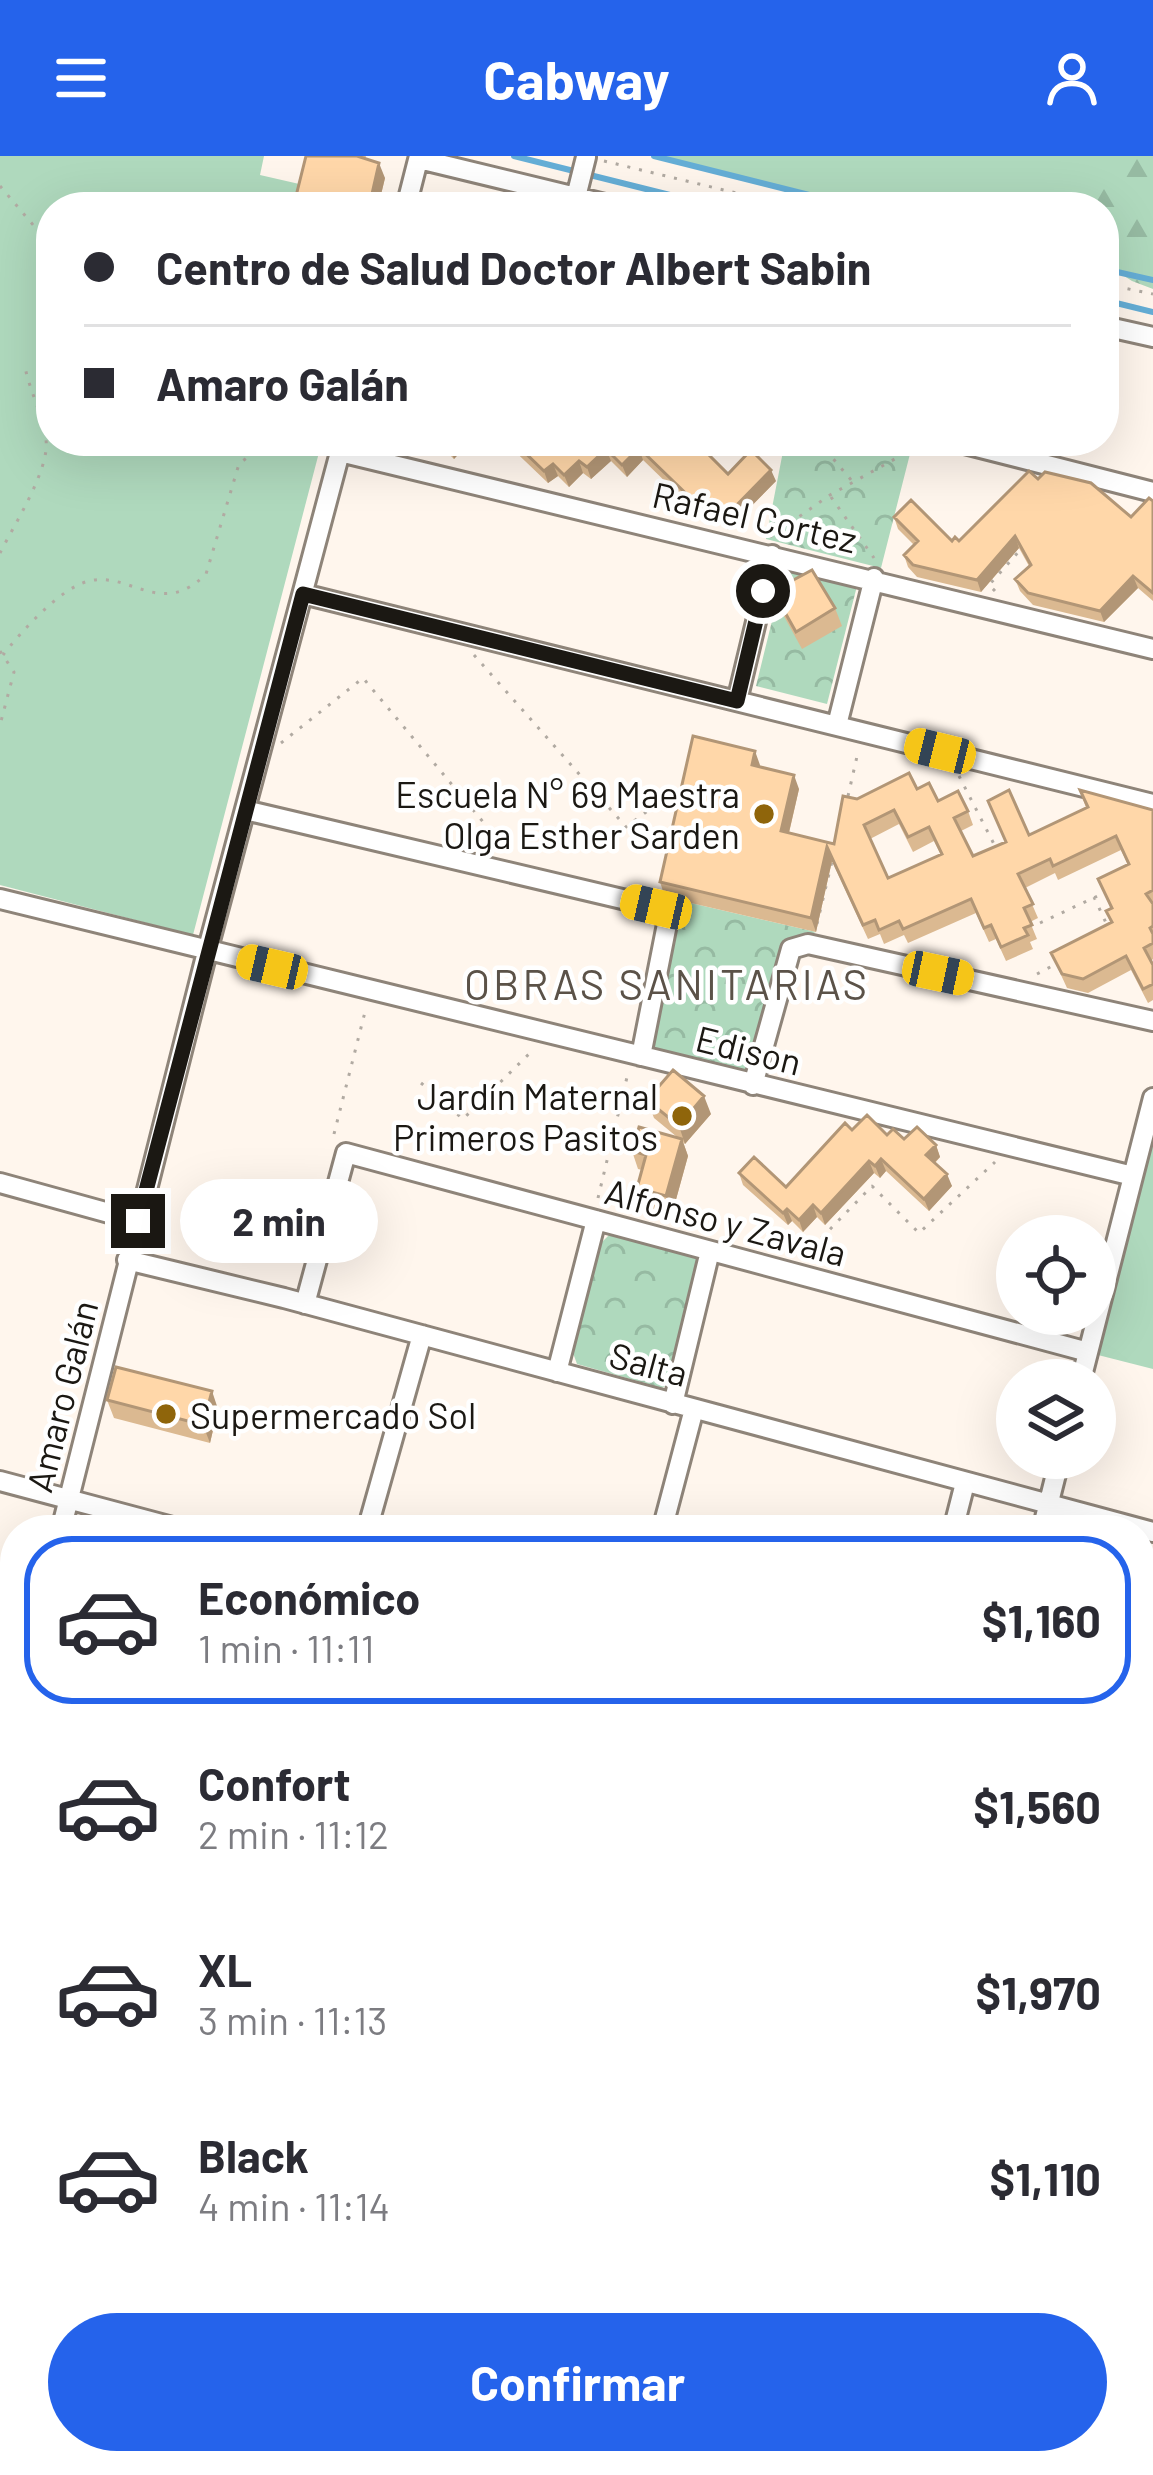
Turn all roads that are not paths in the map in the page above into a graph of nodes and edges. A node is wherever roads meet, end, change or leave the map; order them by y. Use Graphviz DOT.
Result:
graph roads {
  1 [pos="419,157"];
  2 [pos="586,158"];
  3 [pos="410,192"];
  4 [pos="556,192"];
  5 [pos="577,192"];
  6 [pos="1119,330"];
  7 [pos="1153,338"];
  8 [pos="339,456"];
  9 [pos="384,456"];
  10 [pos="1011,456"];
  11 [pos="1153,492"];
  12 [pos="769,547"];
  13 [pos="878,573"];
  14 [pos="303,594"];
  15 [pos="1153,649"];
  16 [pos="737,701"];
  17 [pos="837,725"];
  18 [pos="1153,804"];
  19 [pos="245,809"];
  20 [pos="0,899"];
  21 [pos="207,952"];
  22 [pos="1153,1021"];
  23 [pos="635,1063"];
  24 [pos="753,1085"];
  25 [pos="1153,1098"];
  26 [pos="1133,1176"];
  27 [pos="0,1183"];
  28 [pos="597,1213"];
  29 [pos="138,1221"];
  30 [pos="710,1251"];
  31 [pos="127,1260"];
  32 [pos="305,1304"];
  33 [pos="422,1335"];
  34 [pos="1088,1352"];
  35 [pos="1086,1359"];
  36 [pos="557,1372"];
  37 [pos="673,1404"];
  38 [pos="694,1409"];
  39 [pos="1055,1479"];
  40 [pos="0,1480"];
  41 [pos="965,1483"];
  42 [pos="70,1499"];
  43 [pos="1048,1505"];
  44 [pos="66,1515"];
  45 [pos="129,1515"];
  46 [pos="372,1515"];
  47 [pos="666,1515"];
  48 [pos="957,1515"];
  49 [pos="1046,1515"];
  50 [pos="1087,1515"];
  1 -- 3 [label="street"];
  1 -- 4 [label="street"];
  2 -- 5 [label="street"];
  6 -- 7 [label="street"];
  8 -- 14 [label="street, Amaro Galán"];
  9 -- 12 [label="street, Rafael Cortez"];
  10 -- 11 [label="street"];
  12 -- 13 [label="street, Rafael Cortez"];
  12 -- 16 [label="street"];
  13 -- 15 [label="street, Rafael Cortez"];
  13 -- 17 [label="street"];
  14 -- 16 [label="street"];
  14 -- 19 [label="street, Amaro Galán"];
  16 -- 17 [label="street"];
  17 -- 18 [label="street"];
  19 -- 21 [label="street, Amaro Galán"];
  19 -- 23 [label="street"];
  20 -- 21 [label="street, Edison"];
  21 -- 23 [label="street, Edison"];
  21 -- 29 [label="street, Amaro Galán"];
  22 -- 24 [label="street"];
  23 -- 24 [label="street, Edison"];
  24 -- 26 [label="street, Edison"];
  25 -- 26 [label="street"];
  26 -- 34 [label="street"];
  27 -- 29 [label="street"];
  28 -- 30 [label="street, Alfonso y Zavala"];
  28 -- 32 [label="street, Alfonso y Zavala"];
  28 -- 36 [label="street"];
  29 -- 31 [label="street, Amaro Galán"];
  30 -- 34 [label="street, Alfonso y Zavala"];
  30 -- 37 [label="street"];
  31 -- 32 [label="street, Salta"];
  31 -- 42 [label="street, Amaro Galán"];
  32 -- 33 [label="street, Salta"];
  33 -- 36 [label="street, Salta"];
  33 -- 46 [label="street"];
  34 -- 35 [label="street"];
  36 -- 37 [label="street, Salta"];
  37 -- 38 [label="street, Salta"];
  38 -- 41 [label="street, Salta"];
  38 -- 47 [label="street"];
  39 -- 43 [label="street"];
  40 -- 42 [label="street"];
  41 -- 43 [label="street, Salta"];
  41 -- 48 [label="street"];
  42 -- 44 [label="street, Amaro Galán"];
  42 -- 45 [label="street"];
  43 -- 49 [label="street"];
  43 -- 50 [label="street, Salta"];
}
